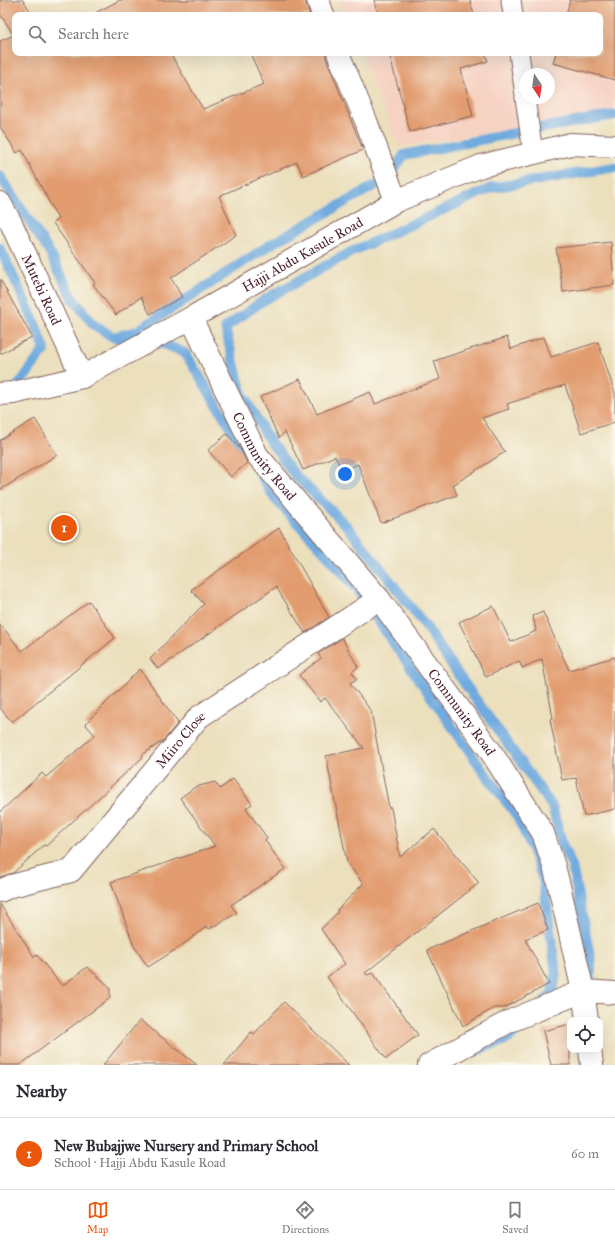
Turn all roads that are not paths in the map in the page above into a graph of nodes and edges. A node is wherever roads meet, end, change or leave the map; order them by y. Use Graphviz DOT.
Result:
graph roads {
  1 [pos="318,0"];
  2 [pos="511,0"];
  3 [pos="322,12"];
  4 [pos="513,12"];
  5 [pos="339,56"];
  6 [pos="519,56"];
  7 [pos="521,68"];
  8 [pos="527,104"];
  9 [pos="615,146"];
  10 [pos="533,153"];
  11 [pos="396,201"];
  12 [pos="0,203"];
  13 [pos="191,318"];
  14 [pos="82,378"];
  15 [pos="0,394"];
  16 [pos="379,599"];
  17 [pos="0,891"];
  18 [pos="583,991"];
  19 [pos="615,993"];
  20 [pos="587,1017"];
  21 [pos="590,1053"];
  22 [pos="429,1065"];
  23 [pos="592,1065"];
  1 -- 3 [label="street"];
  2 -- 4 [label="lane"];
  5 -- 11 [label="street"];
  6 -- 7 [label="lane"];
  8 -- 10 [label="lane"];
  9 -- 10 [label="street, Hajji Abdu Kasule Road"];
  10 -- 11 [label="street, Hajji Abdu Kasule Road"];
  11 -- 13 [label="street, Hajji Abdu Kasule Road"];
  12 -- 14 [label="street, Mutebi Road"];
  13 -- 14 [label="street, Hajji Abdu Kasule Road"];
  13 -- 16 [label="street, Community Road"];
  14 -- 15 [label="street, Hajji Abdu Kasule Road"];
  16 -- 17 [label="street, Miiro Close"];
  16 -- 18 [label="street, Community Road"];
  18 -- 19 [label="street"];
  18 -- 20 [label="street, Community Road"];
  18 -- 22 [label="street"];
  21 -- 23 [label="street"];
}
